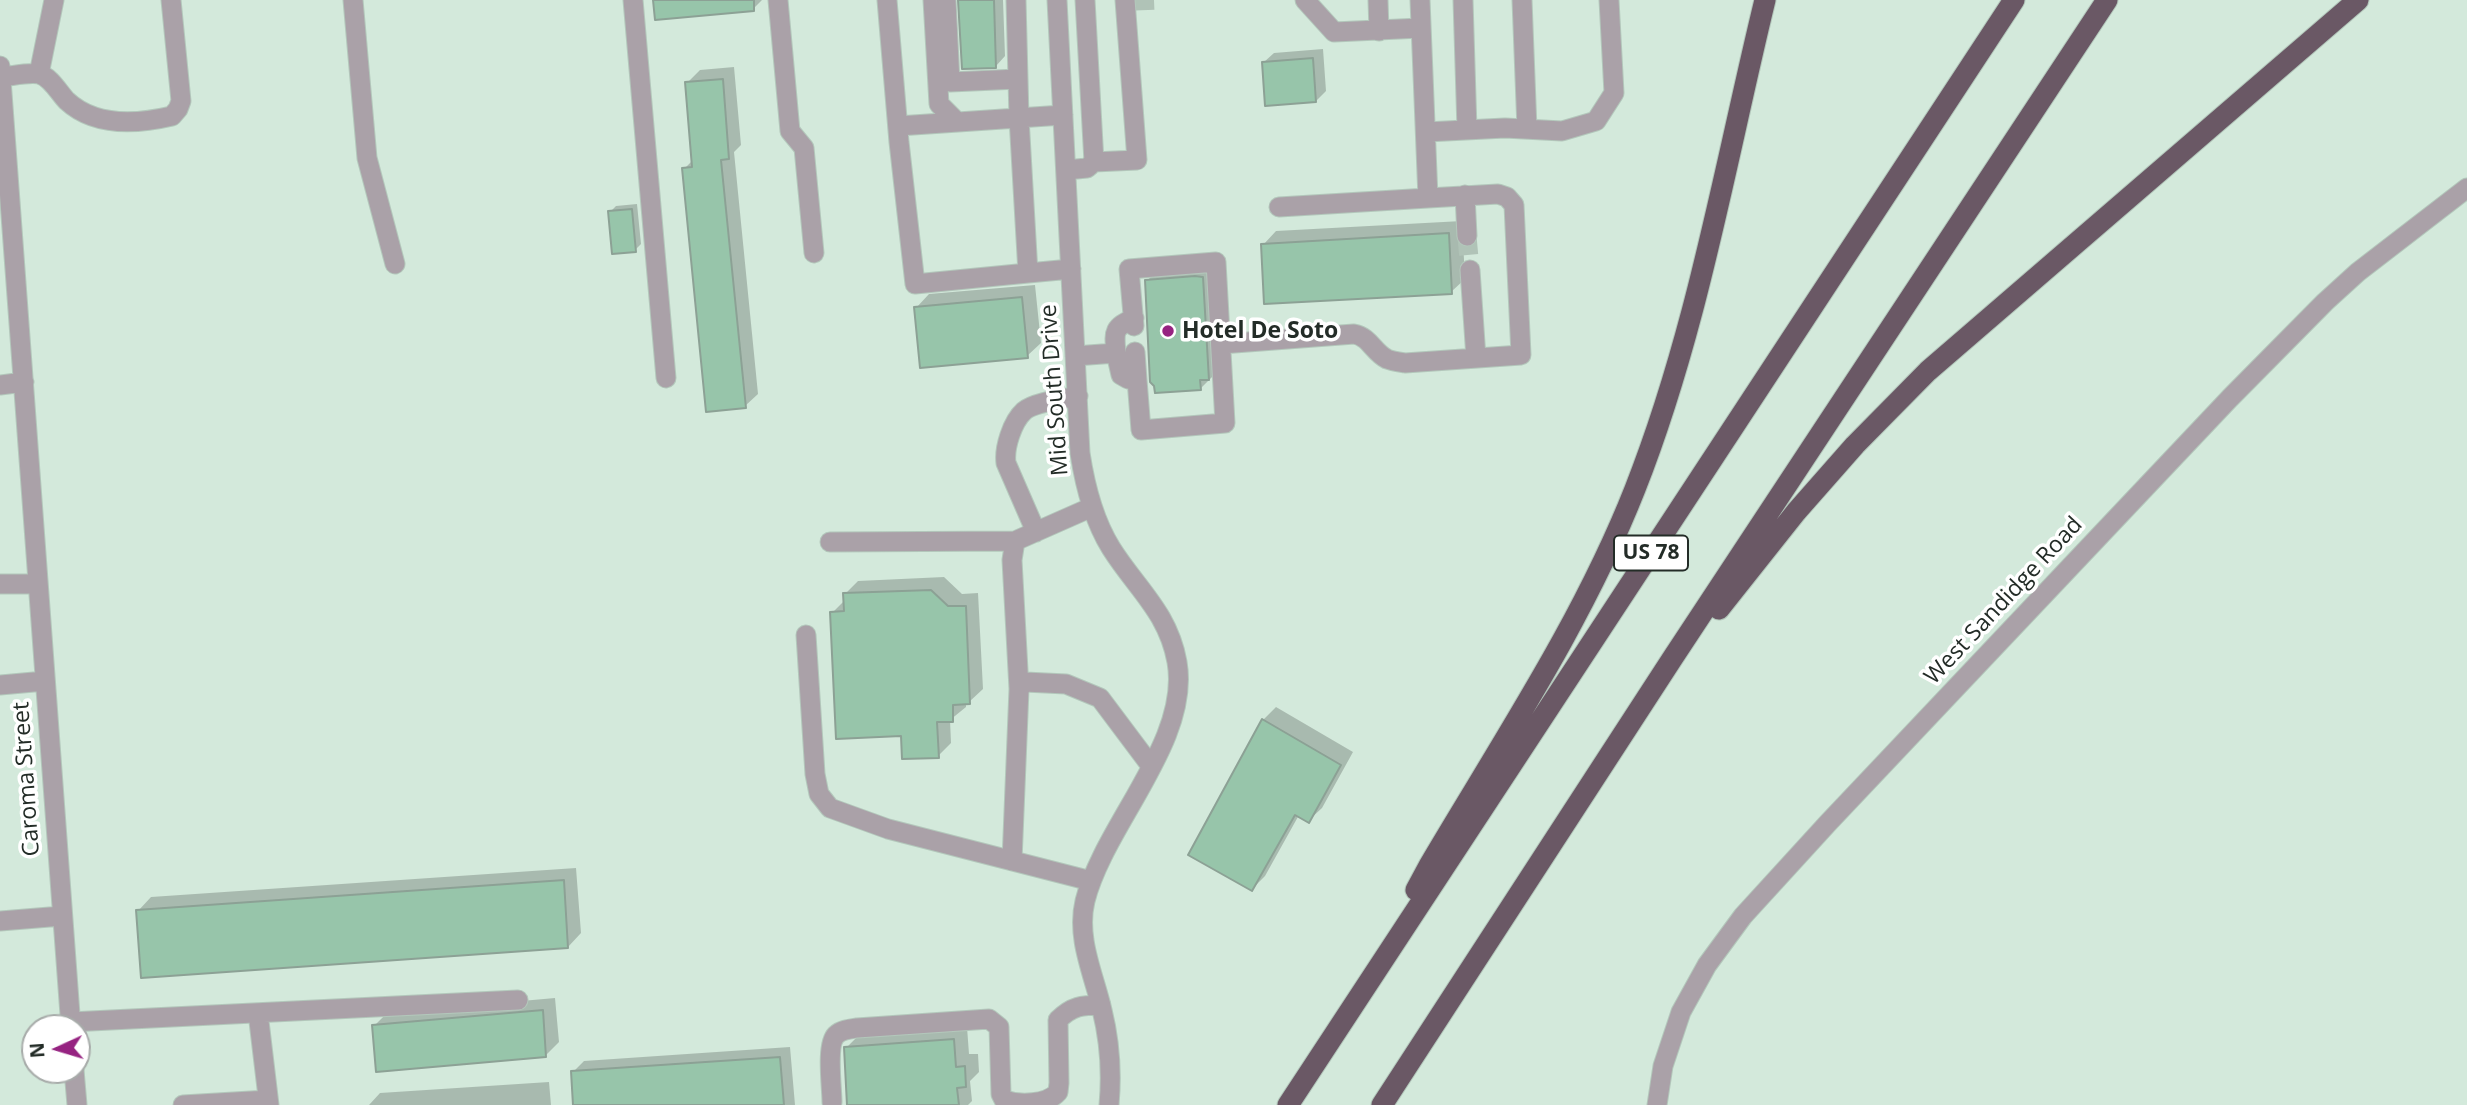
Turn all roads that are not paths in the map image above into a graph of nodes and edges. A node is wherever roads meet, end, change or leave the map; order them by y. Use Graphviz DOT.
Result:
graph roads {
  1 [pos="54,0"];
  2 [pos="171,0"];
  3 [pos="353,0"];
  4 [pos="633,0"];
  5 [pos="778,0"];
  6 [pos="887,0"];
  7 [pos="933,0"];
  8 [pos="946,0"];
  9 [pos="1016,0"];
  10 [pos="1057,0"];
  11 [pos="1085,0"];
  12 [pos="1131,0"];
  13 [pos="1305,0"];
  14 [pos="1378,0"];
  15 [pos="1420,0"];
  16 [pos="1463,0"];
  17 [pos="1522,0"];
  18 [pos="1609,0"];
  19 [pos="1751,0"];
  20 [pos="1765,0"];
  21 [pos="2014,0"];
  22 [pos="2107,0"];
  23 [pos="2358,0"];
  24 [pos="1421,28"];
  25 [pos="1379,32"];
  26 [pos="1753,49"];
  27 [pos="0,66"];
  28 [pos="39,74"];
  29 [pos="1,77"];
  30 [pos="1018,79"];
  31 [pos="1063,116"];
  32 [pos="1019,118"];
  33 [pos="957,122"];
  34 [pos="898,126"];
  35 [pos="1527,129"];
  36 [pos="1467,130"];
  37 [pos="1426,132"];
  38 [pos="1094,162"];
  39 [pos="1066,170"];
  40 [pos="2467,188"];
  41 [pos="1465,195"];
  42 [pos="1429,198"];
  43 [pos="1279,207"];
  44 [pos="1467,236"];
  45 [pos="7,238"];
  46 [pos="814,253"];
  47 [pos="395,264"];
  48 [pos="1071,269"];
  49 [pos="1470,270"];
  50 [pos="1028,273"];
  51 [pos="1221,344"];
  52 [pos="1126,353"];
  53 [pos="1075,356"];
  54 [pos="1476,358"];
  55 [pos="666,378"];
  56 [pos="24,382"];
  57 [pos="0,385"];
  58 [pos="1078,396"];
  59 [pos="1092,507"];
  60 [pos="1036,531"];
  61 [pos="1015,541"];
  62 [pos="830,542"];
  63 [pos="0,584"];
  64 [pos="38,584"];
  65 [pos="806,635"];
  66 [pos="1672,659"];
  67 [pos="45,681"];
  68 [pos="0,685"];
  69 [pos="1019,689"];
  70 [pos="1151,766"];
  71 [pos="1012,861"];
  72 [pos="1091,881"];
  73 [pos="62,916"];
  74 [pos="0,921"];
  75 [pos="1371,980"];
  76 [pos="518,1000"];
  77 [pos="1101,1005"];
  78 [pos="258,1013"];
  79 [pos="70,1014"];
  80 [pos="91,1024"];
  81 [pos="75,1084"];
  82 [pos="269,1102"];
  83 [pos="832,1102"];
  84 [pos="77,1105"];
  85 [pos="183,1105"];
  86 [pos="1109,1105"];
  87 [pos="1288,1105"];
  88 [pos="1382,1105"];
  89 [pos="1657,1105"];
  1 -- 28 [label="street"];
  2 -- 28 [label="street"];
  3 -- 47 [label="street"];
  4 -- 55 [label="street"];
  5 -- 46 [label="street"];
  6 -- 34 [label="street"];
  7 -- 33 [label="street"];
  8 -- 30 [label="street"];
  9 -- 30 [label="street"];
  10 -- 31 [label="street, Mid South Drive"];
  11 -- 38 [label="street"];
  12 -- 38 [label="street"];
  13 -- 25 [label="street"];
  14 -- 25 [label="street"];
  15 -- 24 [label="street"];
  16 -- 36 [label="street"];
  17 -- 35 [label="street"];
  18 -- 35 [label="street"];
  19 -- 26 [label="highway"];
  20 -- 26 [label="highway"];
  21 -- 75 [label="highway, US 78"];
  22 -- 66 [label="highway"];
  23 -- 66 [label="highway"];
  24 -- 25 [label="street"];
  24 -- 37 [label="street"];
  26 -- 75 [label="highway"];
  27 -- 29 [label="street, Caroma Street"];
  28 -- 29 [label="street"];
  29 -- 45 [label="street, Caroma Street"];
  30 -- 32 [label="street"];
  31 -- 32 [label="street"];
  31 -- 39 [label="street, Mid South Drive"];
  32 -- 33 [label="street"];
  32 -- 50 [label="street"];
  33 -- 34 [label="street"];
  34 -- 50 [label="street"];
  35 -- 36 [label="street"];
  36 -- 37 [label="street"];
  37 -- 42 [label="street"];
  38 -- 39 [label="street"];
  39 -- 48 [label="street, Mid South Drive"];
  40 -- 89 [label="street, West Sandidge Road"];
  41 -- 42 [label="street"];
  41 -- 44 [label="street"];
  41 -- 54 [label="street"];
  42 -- 43 [label="street"];
  45 -- 56 [label="street, Caroma Street"];
  48 -- 50 [label="street"];
  48 -- 53 [label="street, Mid South Drive"];
  49 -- 54 [label="street"];
  51 -- 52 [label="street"];
  51 -- 52 [label="street"];
  51 -- 54 [label="street"];
  52 -- 53 [label="street"];
  53 -- 58 [label="street, Mid South Drive"];
  56 -- 57 [label="street"];
  56 -- 64 [label="street, Caroma Street"];
  58 -- 59 [label="street, Mid South Drive"];
  58 -- 60 [label="street"];
  59 -- 60 [label="street"];
  59 -- 70 [label="street, Mid South Drive"];
  60 -- 61 [label="street"];
  61 -- 62 [label="street"];
  61 -- 69 [label="street"];
  63 -- 64 [label="street"];
  64 -- 67 [label="street, Caroma Street"];
  65 -- 71 [label="street"];
  66 -- 88 [label="highway"];
  67 -- 68 [label="street"];
  67 -- 73 [label="street, Caroma Street"];
  69 -- 70 [label="street"];
  69 -- 71 [label="street"];
  70 -- 72 [label="street, Mid South Drive"];
  71 -- 72 [label="street"];
  72 -- 77 [label="street, Mid South Drive"];
  73 -- 74 [label="street"];
  73 -- 79 [label="street, Caroma Street"];
  75 -- 87 [label="highway, US 78"];
  76 -- 78 [label="street"];
  77 -- 83 [label="street"];
  77 -- 86 [label="street, Mid South Drive"];
  78 -- 80 [label="street"];
  78 -- 82 [label="street"];
  81 -- 84 [label="street"];
  82 -- 85 [label="street"];
}
